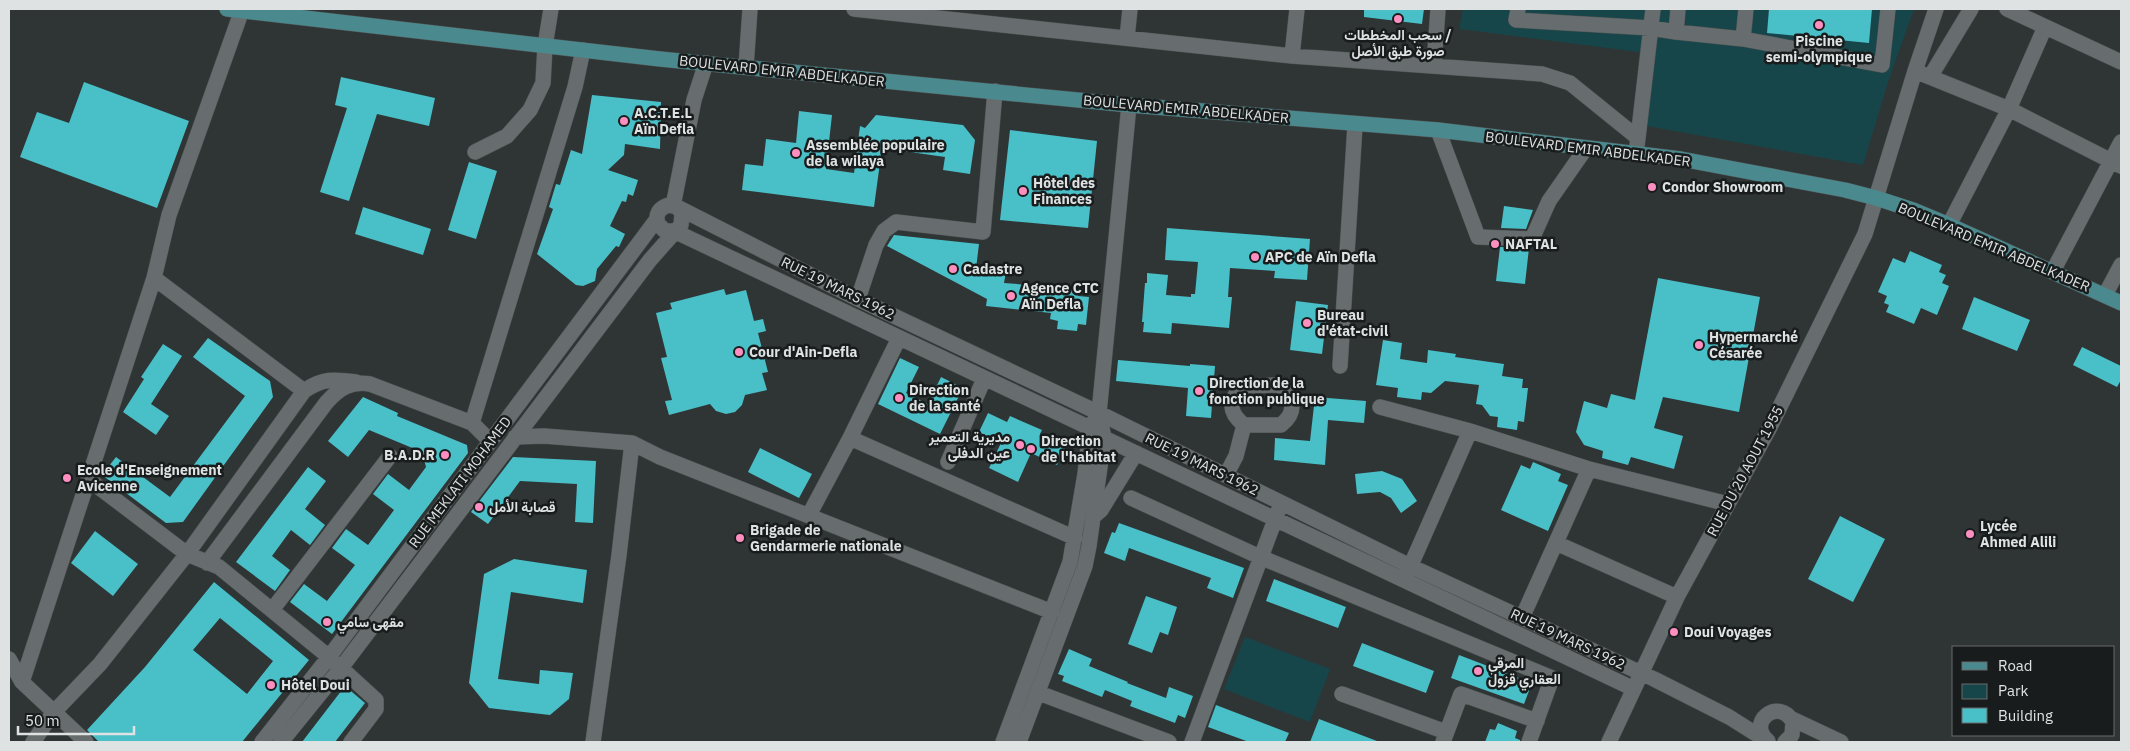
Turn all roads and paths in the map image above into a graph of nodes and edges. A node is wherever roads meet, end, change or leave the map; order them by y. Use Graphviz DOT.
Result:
graph roads {
  1 [pos="234,9"];
  2 [pos="551,9"];
  3 [pos="750,9"];
  4 [pos="854,9"];
  5 [pos="1130,9"];
  6 [pos="1297,9"];
  7 [pos="1438,9"];
  8 [pos="1518,9"];
  9 [pos="1653,9"];
  10 [pos="1678,9"];
  11 [pos="1746,9"];
  12 [pos="1888,9"];
  13 [pos="1936,9"];
  14 [pos="1971,9"];
  15 [pos="2007,9"];
  16 [pos="935,14"];
  17 [pos="958,15"];
  18 [pos="2044,27"];
  19 [pos="1651,28"];
  20 [pos="1676,32"];
  21 [pos="1127,38"];
  22 [pos="1743,39"];
  23 [pos="546,46"];
  24 [pos="583,50"];
  25 [pos="1292,56"];
  26 [pos="2121,62"];
  27 [pos="706,63"];
  28 [pos="1434,65"];
  29 [pos="746,67"];
  30 [pos="1914,71"];
  31 [pos="1930,77"];
  32 [pos="995,91"];
  33 [pos="1129,105"];
  34 [pos="2008,108"];
  35 [pos="1355,124"];
  36 [pos="1438,130"];
  37 [pos="2121,142"];
  38 [pos="1637,145"];
  39 [pos="1586,148"];
  40 [pos="475,152"];
  41 [pos="2116,164"];
  42 [pos="1876,198"];
  43 [pos="675,206"];
  44 [pos="656,219"];
  45 [pos="1949,224"];
  46 [pos="674,231"];
  47 [pos="2121,264"];
  48 [pos="2053,272"];
  49 [pos="154,278"];
  50 [pos="2105,295"];
  51 [pos="858,299"];
  52 [pos="2121,303"];
  53 [pos="899,338"];
  54 [pos="1340,366"];
  55 [pos="984,379"];
  56 [pos="356,382"];
  57 [pos="304,391"];
  58 [pos="1380,407"];
  59 [pos="1099,414"];
  60 [pos="472,423"];
  61 [pos="1244,425"];
  62 [pos="1090,428"];
  63 [pos="1470,431"];
  64 [pos="515,437"];
  65 [pos="850,438"];
  66 [pos="1104,438"];
  67 [pos="490,441"];
  68 [pos="632,443"];
  69 [pos="1136,453"];
  70 [pos="390,456"];
  71 [pos="948,462"];
  72 [pos="1589,469"];
  73 [pos="1226,475"];
  74 [pos="88,479"];
  75 [pos="1131,498"];
  76 [pos="1281,503"];
  77 [pos="1728,504"];
  78 [pos="809,516"];
  79 [pos="1093,517"];
  80 [pos="1276,518"];
  81 [pos="1075,538"];
  82 [pos="1556,543"];
  83 [pos="187,554"];
  84 [pos="1260,557"];
  85 [pos="207,563"];
  86 [pos="1410,566"];
  87 [pos="1404,581"];
  88 [pos="1677,597"];
  89 [pos="272,610"];
  90 [pos="1052,612"];
  91 [pos="1522,618"];
  92 [pos="329,657"];
  93 [pos="9,659"];
  94 [pos="341,668"];
  95 [pos="1641,673"];
  96 [pos="22,682"];
  97 [pos="1634,688"];
  98 [pos="1039,693"];
  99 [pos="1342,694"];
  100 [pos="53,713"];
  101 [pos="1766,715"];
  102 [pos="1729,717"];
  103 [pos="1790,718"];
  104 [pos="1537,721"];
  105 [pos="1445,737"];
  106 [pos="1761,738"];
  107 [pos="33,742"];
  108 [pos="86,742"];
  109 [pos="262,742"];
  110 [pos="281,742"];
  111 [pos="351,742"];
  112 [pos="593,742"];
  113 [pos="1003,742"];
  114 [pos="1019,742"];
  115 [pos="1168,742"];
  116 [pos="1192,742"];
  117 [pos="1529,742"];
  118 [pos="1609,742"];
  119 [pos="1786,742"];
  120 [pos="1841,742"];
  1 -- 23 [label="main road, BOULEVARD EMIR ABDELKADER"];
  1 -- 49 [label="street"];
  2 -- 23 [label="street"];
  3 -- 29 [label="street"];
  4 -- 16 [label="street"];
  5 -- 21 [label="street"];
  6 -- 25 [label="street"];
  7 -- 28 [label="street"];
  8 -- 19 [label="street"];
  9 -- 19 [label="street"];
  10 -- 20 [label="street"];
  11 -- 22 [label="street"];
  12 -- 22 [label="street"];
  13 -- 30 [label="street, RUE DU 20 AOUT 1955"];
  14 -- 31 [label="street"];
  15 -- 18 [label="street"];
  16 -- 17 [label="street"];
  17 -- 21 [label="street"];
  18 -- 26 [label="street"];
  18 -- 34 [label="street"];
  19 -- 20 [label="street"];
  19 -- 38 [label="street"];
  20 -- 22 [label="street"];
  21 -- 25 [label="street"];
  23 -- 24 [label="main road, BOULEVARD EMIR ABDELKADER"];
  23 -- 40 [label="street"];
  24 -- 27 [label="main road, BOULEVARD EMIR ABDELKADER"];
  24 -- 60 [label="street"];
  25 -- 28 [label="street"];
  27 -- 29 [label="main road, BOULEVARD EMIR ABDELKADER"];
  27 -- 43 [label="street"];
  28 -- 38 [label="street"];
  29 -- 32 [label="main road, BOULEVARD EMIR ABDELKADER"];
  30 -- 31 [label="street"];
  30 -- 42 [label="street, RUE DU 20 AOUT 1955"];
  31 -- 34 [label="street"];
  32 -- 33 [label="main road, BOULEVARD EMIR ABDELKADER"];
  32 -- 51 [label="street"];
  33 -- 35 [label="main road, BOULEVARD EMIR ABDELKADER"];
  33 -- 59 [label="street"];
  34 -- 41 [label="street"];
  34 -- 45 [label="street"];
  35 -- 36 [label="main road, BOULEVARD EMIR ABDELKADER"];
  35 -- 54 [label="street"];
  36 -- 39 [label="main road, BOULEVARD EMIR ABDELKADER"];
  36 -- 39 [label="street"];
  37 -- 41 [label="street"];
  38 -- 39 [label="main road, BOULEVARD EMIR ABDELKADER"];
  38 -- 42 [label="main road, BOULEVARD EMIR ABDELKADER"];
  41 -- 48 [label="street"];
  42 -- 45 [label="main road, BOULEVARD EMIR ABDELKADER"];
  42 -- 77 [label="street, RUE DU 20 AOUT 1955"];
  43 -- 44 [label="street"];
  43 -- 46 [label="street"];
  43 -- 51 [label="street, RUE 19 MARS 1962"];
  44 -- 46 [label="street"];
  44 -- 67 [label="street, RUE MEKLATI MOHAMED"];
  45 -- 48 [label="main road, BOULEVARD EMIR ABDELKADER"];
  46 -- 53 [label="street, RUE 19 MARS 1962"];
  46 -- 64 [label="street, RUE MEKLATI MOHAMED"];
  47 -- 50 [label="street"];
  48 -- 50 [label="main road, BOULEVARD EMIR ABDELKADER"];
  49 -- 57 [label="street"];
  49 -- 74 [label="street"];
  50 -- 52 [label="main road, BOULEVARD EMIR ABDELKADER"];
  51 -- 59 [label="street, RUE 19 MARS 1962"];
  53 -- 55 [label="street, RUE 19 MARS 1962"];
  53 -- 65 [label="street"];
  55 -- 62 [label="street, RUE 19 MARS 1962"];
  55 -- 71 [label="street"];
  56 -- 57 [label="street"];
  56 -- 60 [label="street"];
  56 -- 85 [label="street"];
  57 -- 83 [label="street"];
  58 -- 63 [label="street"];
  59 -- 62 [label="street"];
  59 -- 66 [label="street"];
  59 -- 73 [label="street, RUE 19 MARS 1962"];
  60 -- 67 [label="street"];
  61 -- 73 [label="street"];
  62 -- 66 [label="street, RUE 19 MARS 1962"];
  62 -- 81 [label="street"];
  63 -- 72 [label="street"];
  63 -- 86 [label="street"];
  64 -- 68 [label="street"];
  64 -- 94 [label="street, RUE MEKLATI MOHAMED"];
  65 -- 78 [label="street"];
  65 -- 81 [label="street"];
  66 -- 69 [label="street, RUE 19 MARS 1962"];
  66 -- 79 [label="street"];
  67 -- 92 [label="street, RUE MEKLATI MOHAMED"];
  68 -- 78 [label="street"];
  68 -- 112 [label="street"];
  69 -- 79 [label="street"];
  69 -- 80 [label="street, RUE 19 MARS 1962"];
  70 -- 89 [label="street"];
  72 -- 77 [label="street"];
  72 -- 82 [label="street"];
  73 -- 76 [label="street, RUE 19 MARS 1962"];
  74 -- 83 [label="street"];
  74 -- 96 [label="street"];
  75 -- 84 [label="street"];
  76 -- 80 [label="street"];
  76 -- 86 [label="street, RUE 19 MARS 1962"];
  77 -- 88 [label="street, RUE DU 20 AOUT 1955"];
  78 -- 90 [label="street"];
  79 -- 98 [label="street"];
  80 -- 84 [label="street"];
  80 -- 87 [label="street, RUE 19 MARS 1962"];
  81 -- 90 [label="street"];
  82 -- 88 [label="street"];
  82 -- 91 [label="street"];
  83 -- 85 [label="street"];
  83 -- 100 [label="street"];
  84 -- 104 [label="street"];
  84 -- 116 [label="street"];
  85 -- 89 [label="street"];
  86 -- 87 [label="street"];
  86 -- 91 [label="street, RUE 19 MARS 1962"];
  87 -- 97 [label="street, RUE 19 MARS 1962"];
  88 -- 95 [label="street, RUE DU 20 AOUT 1955"];
  89 -- 92 [label="street"];
  90 -- 113 [label="street"];
  91 -- 95 [label="street, RUE 19 MARS 1962"];
  92 -- 94 [label="street"];
  92 -- 109 [label="street, RUE MEKLATI MOHAMED"];
  93 -- 96 [label="street"];
  94 -- 110 [label="street, RUE MEKLATI MOHAMED"];
  94 -- 111 [label="street"];
  95 -- 97 [label="street, RUE DU 20 AOUT 1955"];
  95 -- 102 [label="street, RUE 19 MARS 1962"];
  96 -- 100 [label="street"];
  97 -- 118 [label="street, RUE DU 20 AOUT 1955"];
  98 -- 114 [label="street"];
  98 -- 115 [label="street"];
  99 -- 105 [label="street"];
  100 -- 107 [label="street"];
  100 -- 108 [label="street"];
  101 -- 102 [label="street, RUE 19 MARS 1962"];
  101 -- 103 [label="street, RUE 19 MARS 1962"];
  101 -- 106 [label="street"];
  102 -- 106 [label="street, RUE 19 MARS 1962"];
  103 -- 119 [label="street"];
  103 -- 120 [label="street"];
  104 -- 105 [label="street"];
  104 -- 117 [label="street"];
}
